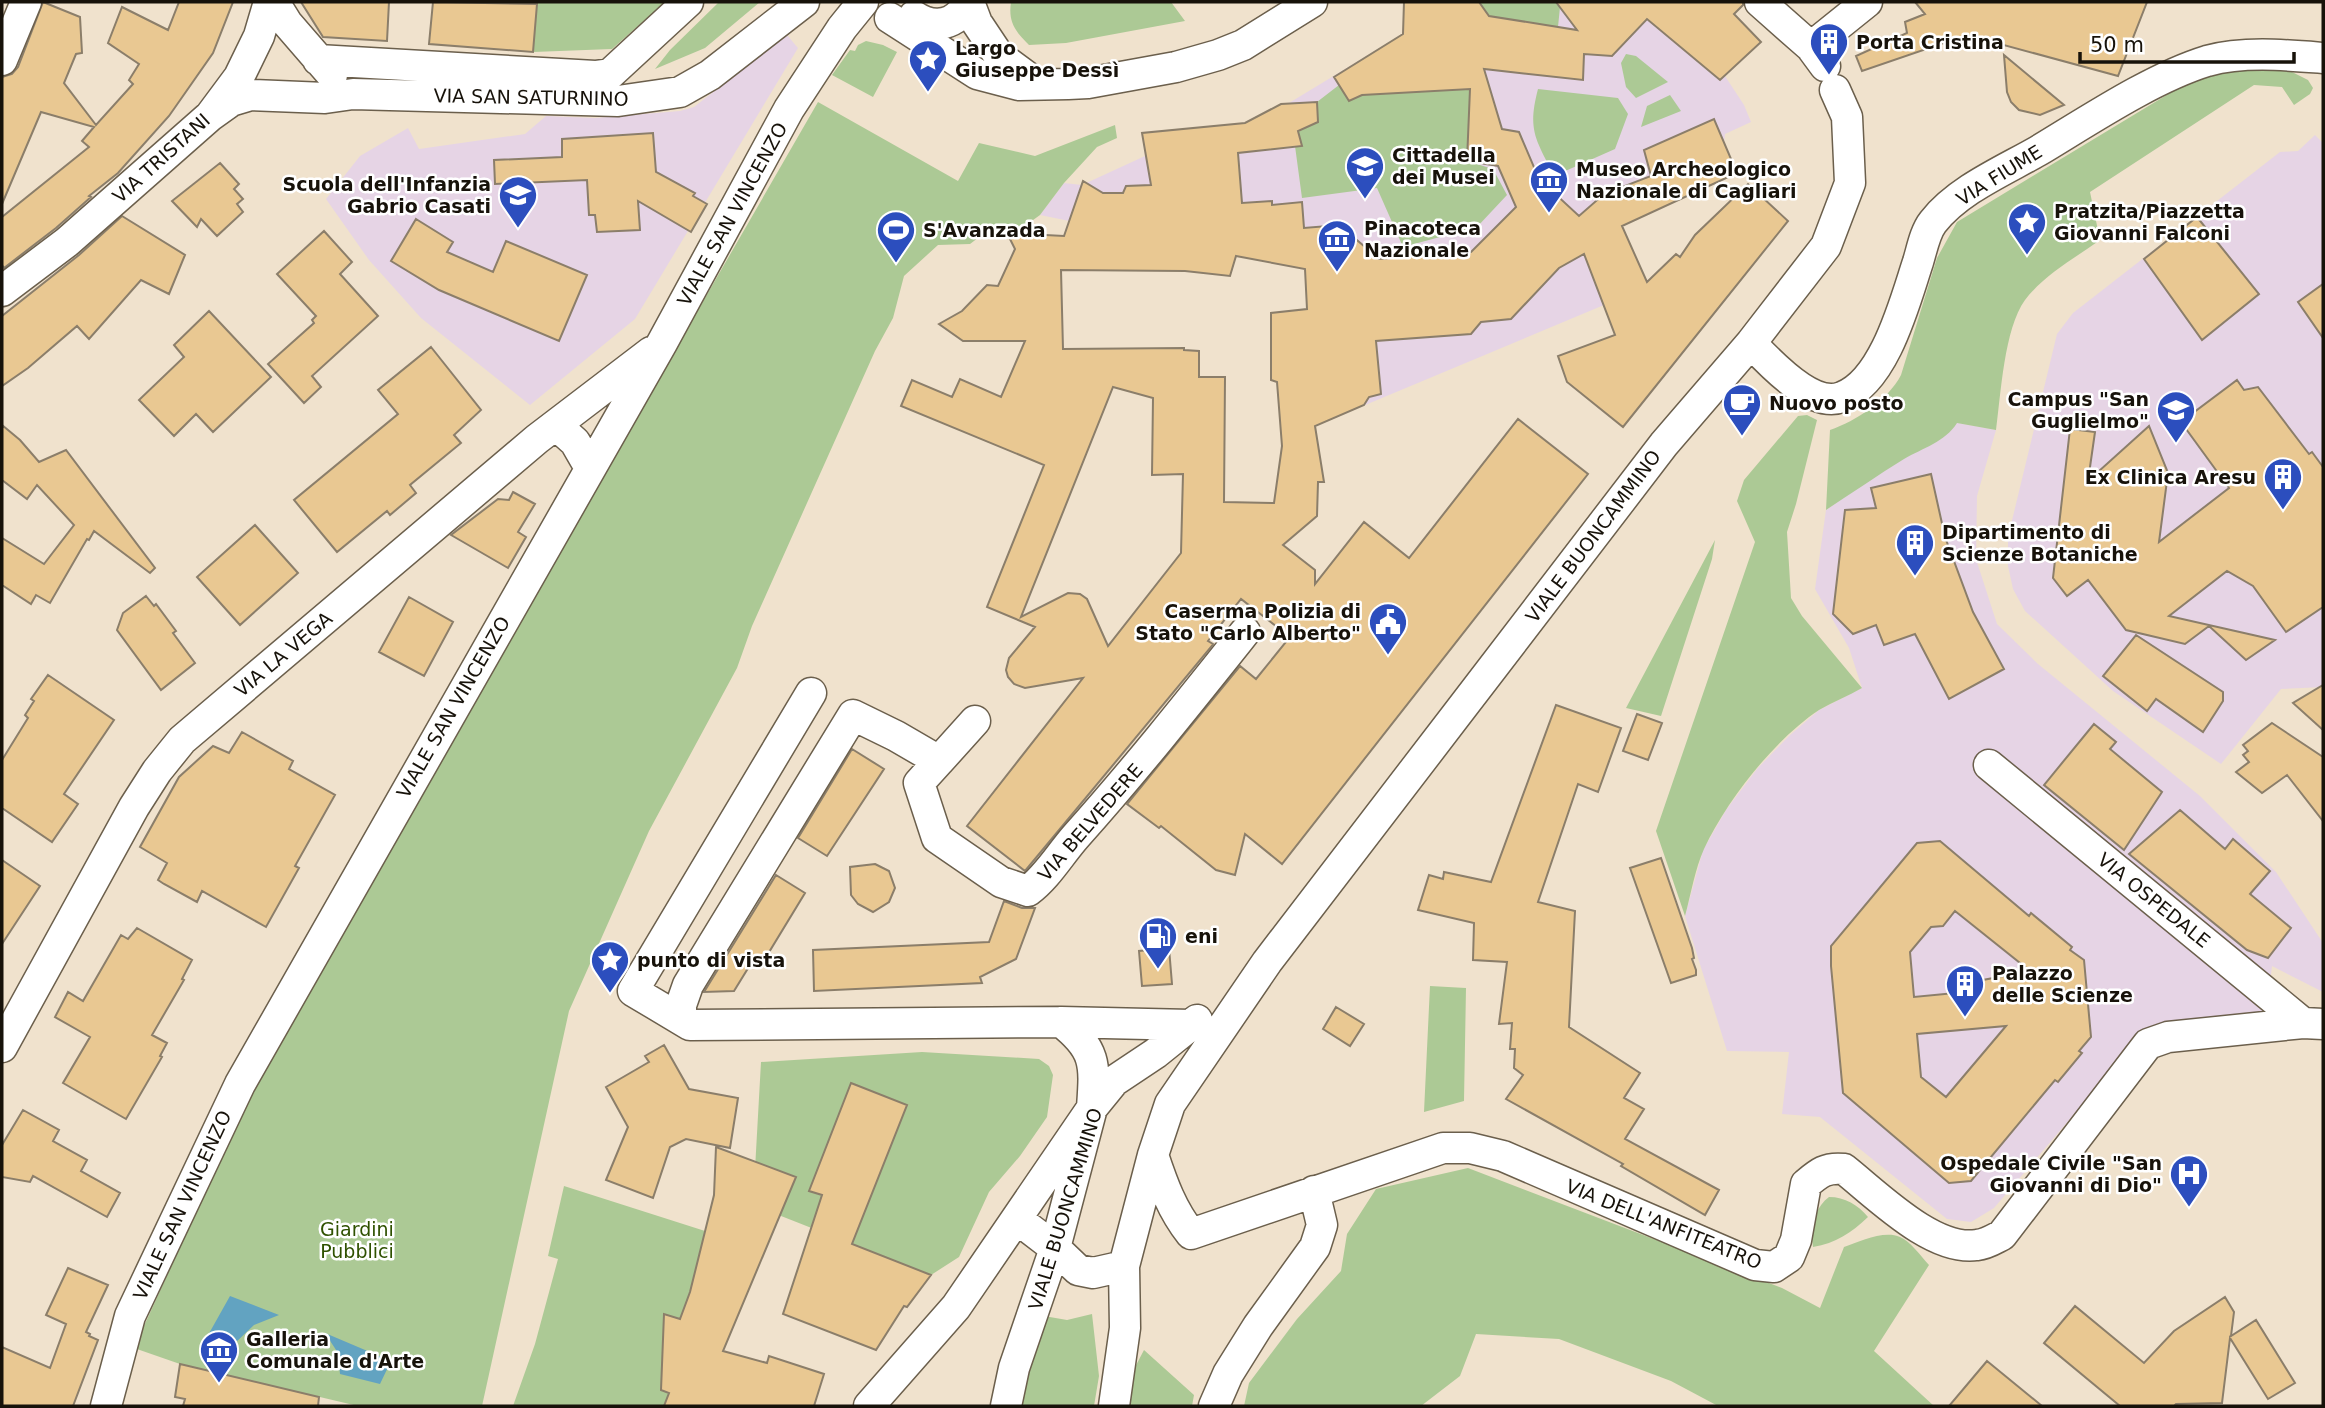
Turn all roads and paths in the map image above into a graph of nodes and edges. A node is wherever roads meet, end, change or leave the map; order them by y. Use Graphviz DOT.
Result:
graph roads {
  1 [pos="26,2"];
  2 [pos="269,2"];
  3 [pos="274,2"];
  4 [pos="688,2"];
  5 [pos="804,2"];
  6 [pos="863,2"];
  7 [pos="968,2"];
  8 [pos="990,2"];
  9 [pos="1312,2"];
  10 [pos="1760,2"];
  11 [pos="1867,2"];
  12 [pos="903,12"];
  13 [pos="842,28"];
  14 [pos="999,56"];
  15 [pos="2323,58"];
  16 [pos="2,60"];
  17 [pos="318,60"];
  18 [pos="1823,68"];
  19 [pos="1037,84"];
  20 [pos="353,94"];
  21 [pos="210,116"];
  22 [pos="6,286"];
  23 [pos="662,343"];
  24 [pos="1751,344"];
  25 [pos="556,425"];
  26 [pos="590,468"];
  27 [pos="1245,632"];
  28 [pos="811,693"];
  29 [pos="975,721"];
  30 [pos="939,761"];
  31 [pos="1989,765"];
  32 [pos="1267,962"];
  33 [pos="681,1019"];
  34 [pos="1061,1022"];
  35 [pos="2313,1023"];
  36 [pos="1123,1025"];
  37 [pos="1191,1025"];
  38 [pos="2,1047"];
  39 [pos="1156,1054"];
  40 [pos="1170,1104"];
  41 [pos="1092,1108"];
  42 [pos="1153,1156"];
  43 [pos="1314,1191"];
  44 [pos="1017,1219"];
  45 [pos="1055,1248"];
  46 [pos="1124,1266"];
  47 [pos="106,1406"];
  48 [pos="869,1406"];
  49 [pos="1006,1406"];
  50 [pos="1114,1406"];
  51 [pos="1214,1406"];
  1 -- 16 [label="street"];
  2 -- 21 [label="street, VIA TRISTANI"];
  3 -- 17 [label="street"];
  4 -- 17 [label="street, VIA SAN SATURNINO"];
  5 -- 20 [label="street, VIA SAN SATURNINO"];
  6 -- 13 [label="street, VIALE SAN VINCENZO"];
  7 -- 12 [label="street"];
  7 -- 14 [label="street"];
  8 -- 14 [label="street"];
  9 -- 19 [label="street"];
  10 -- 18 [label="street"];
  11 -- 18 [label="street"];
  12 -- 13 [label="street"];
  12 -- 19 [label="street"];
  13 -- 23 [label="street, VIALE SAN VINCENZO"];
  14 -- 19 [label="street"];
  15 -- 24 [label="street, VIA FIUME"];
  17 -- 20 [label="street"];
  18 -- 24 [label="street, VIALE BUONCAMMINO"];
  20 -- 21 [label="street, VIA SAN SATURNINO"];
  21 -- 22 [label="street, VIA TRISTANI"];
  23 -- 25 [label="street, VIA LA VEGA"];
  23 -- 26 [label="street, VIALE SAN VINCENZO"];
  24 -- 32 [label="street, VIALE BUONCAMMINO"];
  25 -- 26 [label="street"];
  25 -- 38 [label="street, VIA LA VEGA"];
  26 -- 47 [label="street, VIALE SAN VINCENZO"];
  27 -- 30 [label="street, VIA BELVEDERE"];
  28 -- 33 [label="street"];
  29 -- 30 [label="street, VIA BELVEDERE"];
  30 -- 33 [label="street"];
  31 -- 35 [label="street, VIA OSPEDALE"];
  32 -- 37 [label="street, VIALE BUONCAMMINO"];
  32 -- 40 [label="street, VIALE BUONCAMMINO"];
  33 -- 34 [label="street"];
  34 -- 36 [label="street"];
  34 -- 41 [label="street"];
  35 -- 43 [label="street, VIA DELL'ANFITEATRO"];
  36 -- 37 [label="street"];
  36 -- 39 [label="street"];
  37 -- 39 [label="street, VIALE BUONCAMMINO"];
  39 -- 40 [label="street"];
  39 -- 41 [label="street, VIALE BUONCAMMINO"];
  40 -- 42 [label="street, VIALE BUONCAMMINO"];
  41 -- 44 [label="street"];
  41 -- 45 [label="street, VIALE BUONCAMMINO"];
  42 -- 43 [label="street, VIA DELL'ANFITEATRO"];
  42 -- 46 [label="street, VIALE BUONCAMMINO"];
  43 -- 51 [label="street"];
  44 -- 45 [label="street"];
  44 -- 48 [label="street"];
  45 -- 46 [label="street"];
  45 -- 49 [label="street, VIALE BUONCAMMINO"];
  46 -- 50 [label="street, VIALE BUONCAMMINO"];
}
